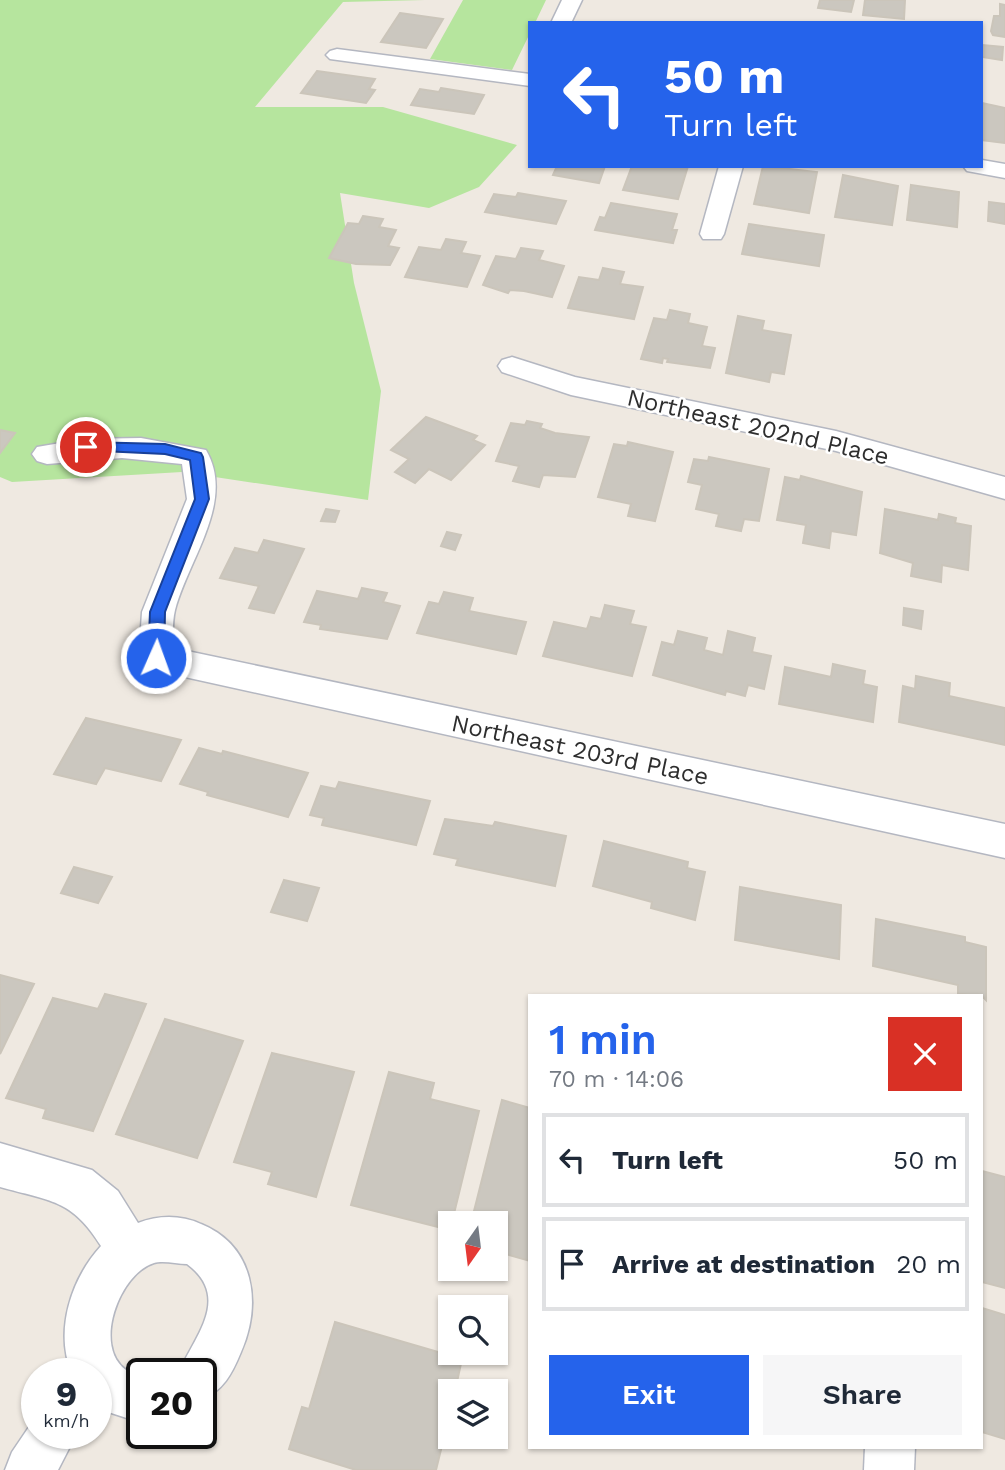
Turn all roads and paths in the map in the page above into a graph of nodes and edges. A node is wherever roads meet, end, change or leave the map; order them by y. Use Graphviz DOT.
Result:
graph roads {
  1 [pos="572,0"];
  2 [pos="562,21"];
  3 [pos="337,55"];
  4 [pos="528,80"];
  5 [pos="983,167"];
  6 [pos="730,168"];
  7 [pos="1005,171"];
  8 [pos="712,234"];
  9 [pos="512,366"];
  10 [pos="47,454"];
  11 [pos="1005,488"];
  12 [pos="1005,841"];
  13 [pos="0,1165"];
  14 [pos="130,1250"];
  15 [pos="90,1358"];
  16 [pos="215,1358"];
  17 [pos="42,1449"];
  18 [pos="890,1449"];
  19 [pos="30,1470"];
  20 [pos="889,1470"];
  1 -- 2 [label="street"];
  3 -- 4 [label="street"];
  5 -- 7 [label="street"];
  6 -- 8 [label="street"];
  9 -- 11 [label="street, Northeast 202nd Place"];
  10 -- 12 [label="street, Northeast 203rd Place"];
  13 -- 14 [label="street"];
  14 -- 15 [label="street"];
  14 -- 16 [label="street"];
  17 -- 19 [label="street"];
  18 -- 20 [label="street"];
}
